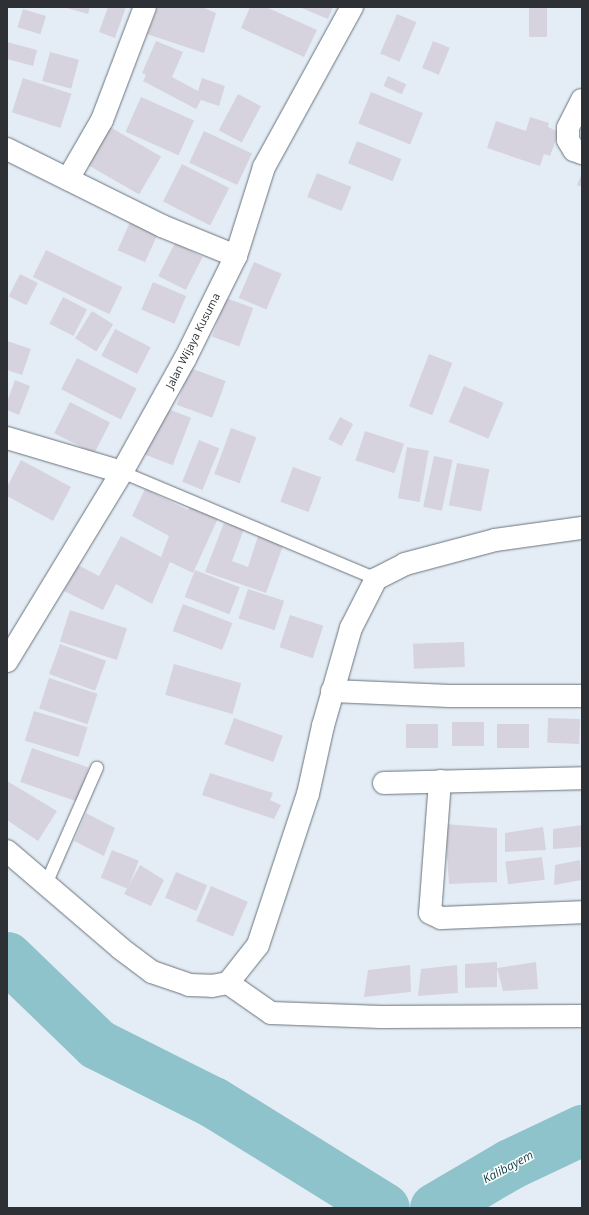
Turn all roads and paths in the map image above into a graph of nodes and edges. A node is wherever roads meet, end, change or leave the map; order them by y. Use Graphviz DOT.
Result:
graph roads {
  1 [pos="145,7"];
  2 [pos="352,7"];
  3 [pos="582,100"];
  4 [pos="7,149"];
  5 [pos="582,153"];
  6 [pos="68,179"];
  7 [pos="236,256"];
  8 [pos="7,438"];
  9 [pos="122,472"];
  10 [pos="582,528"];
  11 [pos="376,578"];
  12 [pos="7,661"];
  13 [pos="332,691"];
  14 [pos="582,696"];
  15 [pos="97,768"];
  16 [pos="582,778"];
  17 [pos="440,781"];
  18 [pos="384,783"];
  19 [pos="7,851"];
  20 [pos="46,884"];
  21 [pos="582,912"];
  22 [pos="228,983"];
  23 [pos="582,1016"];
  1 -- 6 [label="street"];
  2 -- 7 [label="street, Jalan Wijaya Kusuma"];
  3 -- 5 [label="street"];
  4 -- 6 [label="street"];
  6 -- 7 [label="street"];
  7 -- 9 [label="street, Jalan Wijaya Kusuma"];
  8 -- 9 [label="street"];
  9 -- 11 [label="lane"];
  9 -- 12 [label="street, Jalan Wijaya Kusuma"];
  10 -- 11 [label="street"];
  11 -- 13 [label="street"];
  13 -- 14 [label="street"];
  13 -- 22 [label="street"];
  15 -- 20 [label="lane"];
  16 -- 17 [label="street"];
  17 -- 18 [label="street"];
  17 -- 21 [label="street"];
  19 -- 20 [label="street"];
  20 -- 22 [label="street"];
  22 -- 23 [label="street"];
}
